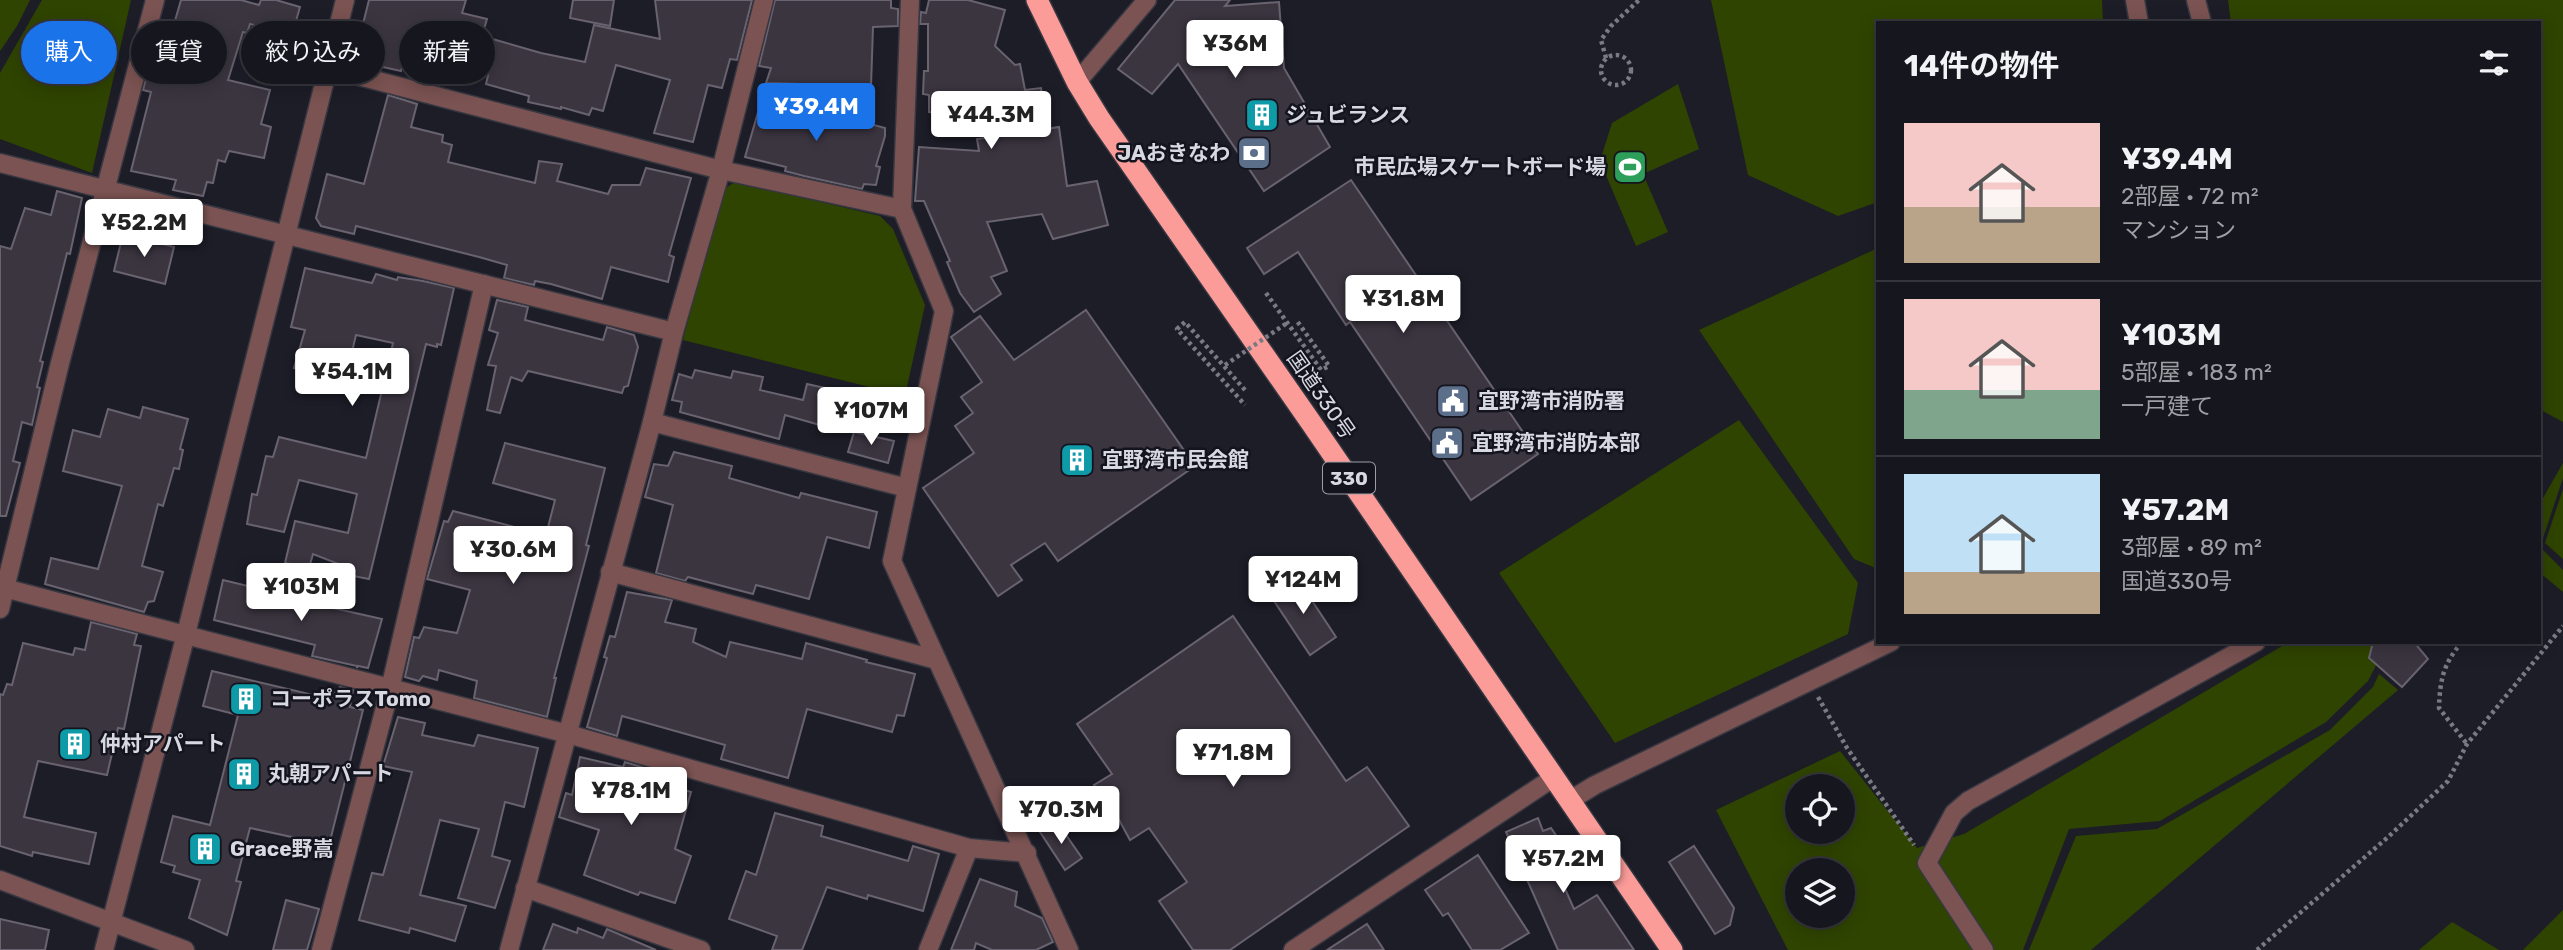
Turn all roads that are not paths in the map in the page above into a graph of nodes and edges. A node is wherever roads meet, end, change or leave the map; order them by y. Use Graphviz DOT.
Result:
graph roads {
  1 [pos="155,0"];
  2 [pos="345,0"];
  3 [pos="764,0"];
  4 [pos="910,0"];
  5 [pos="1037,0"];
  6 [pos="1147,0"];
  7 [pos="2135,0"];
  8 [pos="2196,0"];
  9 [pos="340,21"];
  10 [pos="2138,21"];
  11 [pos="2201,21"];
  12 [pos="1077,82"];
  13 [pos="385,83"];
  14 [pos="324,84"];
  15 [pos="0,163"];
  16 [pos="721,170"];
  17 [pos="106,191"];
  18 [pos="902,209"];
  19 [pos="286,234"];
  20 [pos="484,284"];
  21 [pos="674,332"];
  22 [pos="652,422"];
  23 [pos="907,488"];
  24 [pos="610,572"];
  25 [pos="3,588"];
  26 [pos="0,610"];
  27 [pos="186,634"];
  28 [pos="1887,644"];
  29 [pos="2252,644"];
  30 [pos="937,660"];
  31 [pos="390,689"];
  32 [pos="568,734"];
  33 [pos="1553,778"];
  34 [pos="1569,801"];
  35 [pos="969,848"];
  36 [pos="1027,853"];
  37 [pos="0,880"];
  38 [pos="525,888"];
  39 [pos="110,923"];
  40 [pos="104,950"];
  41 [pos="185,950"];
  42 [pos="321,950"];
  43 [pos="509,950"];
  44 [pos="701,950"];
  45 [pos="928,950"];
  46 [pos="1069,950"];
  47 [pos="1293,950"];
  48 [pos="1672,950"];
  49 [pos="1984,950"];
  1 -- 17 [label="street"];
  2 -- 9 [label="street"];
  3 -- 16 [label="street"];
  4 -- 18 [label="street"];
  5 -- 12 [label="highway, 国道330号 / 330"];
  6 -- 12 [label="street"];
  7 -- 10 [label="street"];
  8 -- 11 [label="street"];
  12 -- 33 [label="highway, 国道330号 / 330"];
  13 -- 16 [label="street"];
  14 -- 19 [label="street"];
  15 -- 17 [label="street"];
  16 -- 18 [label="street"];
  16 -- 21 [label="street"];
  17 -- 19 [label="street"];
  17 -- 25 [label="street"];
  18 -- 23 [label="street"];
  19 -- 20 [label="street"];
  19 -- 27 [label="street"];
  20 -- 21 [label="street"];
  20 -- 31 [label="street"];
  21 -- 22 [label="street"];
  22 -- 23 [label="street"];
  22 -- 24 [label="street"];
  23 -- 30 [label="street"];
  24 -- 30 [label="street"];
  24 -- 32 [label="street"];
  25 -- 26 [label="street"];
  25 -- 27 [label="street"];
  27 -- 31 [label="street"];
  27 -- 39 [label="street"];
  28 -- 34 [label="street"];
  29 -- 49 [label="street"];
  30 -- 36 [label="street"];
  31 -- 32 [label="street"];
  31 -- 42 [label="street"];
  32 -- 35 [label="street"];
  32 -- 38 [label="street"];
  33 -- 34 [label="highway, 国道330号 / 330"];
  33 -- 47 [label="street"];
  34 -- 48 [label="highway, 国道330号 / 330"];
  35 -- 36 [label="street"];
  35 -- 45 [label="street"];
  36 -- 46 [label="street"];
  37 -- 39 [label="street"];
  38 -- 43 [label="street"];
  38 -- 44 [label="street"];
  39 -- 40 [label="street"];
  39 -- 41 [label="street"];
}
